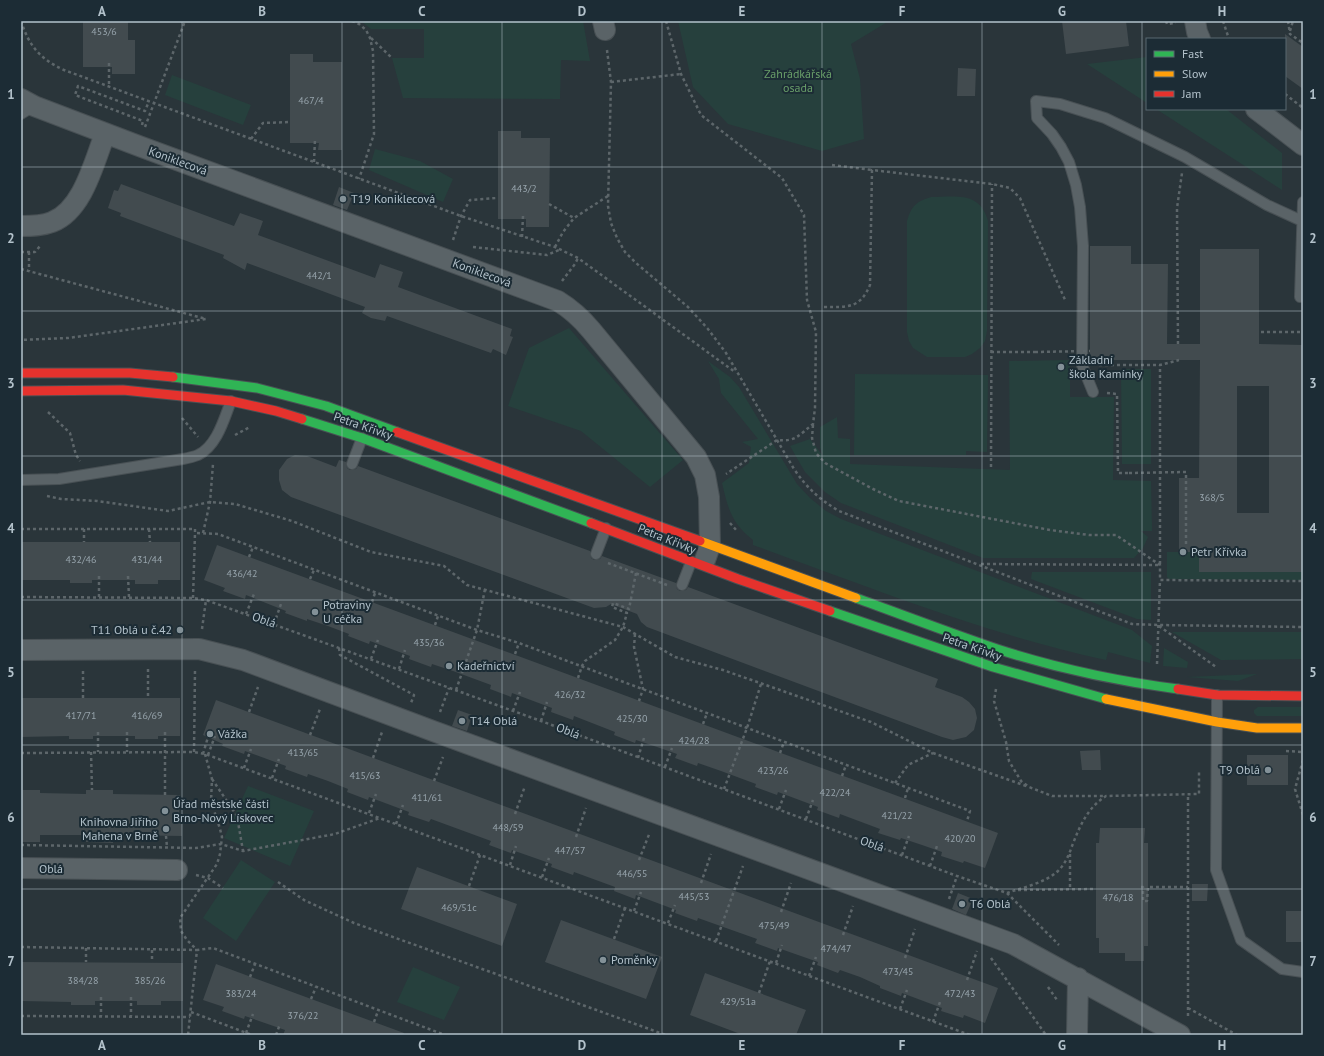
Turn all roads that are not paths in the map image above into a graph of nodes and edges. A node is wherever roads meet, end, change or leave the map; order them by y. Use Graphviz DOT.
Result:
graph roads {
  1 [pos="1195,21"];
  2 [pos="1200,38"];
  3 [pos="25,107"];
  4 [pos="1257,110"];
  5 [pos="105,134"];
  6 [pos="1303,145"];
  7 [pos="1303,202"];
  8 [pos="1302,221"];
  9 [pos="21,226"];
  10 [pos="1300,297"];
  11 [pos="21,373"];
  12 [pos="21,391"];
  13 [pos="1093,392"];
  14 [pos="231,402"];
  15 [pos="362,438"];
  16 [pos="352,464"];
  17 [pos="22,480"];
  18 [pos="606,528"];
  19 [pos="710,546"];
  20 [pos="599,557"];
  21 [pos="697,564"];
  22 [pos="682,585"];
  23 [pos="21,650"];
  24 [pos="1217,695"];
  25 [pos="1303,696"];
  26 [pos="1217,722"];
  27 [pos="1303,728"];
  28 [pos="21,868"];
  29 [pos="177,870"];
  30 [pos="1303,972"];
  31 [pos="1078,978"];
  32 [pos="1184,1027"];
  33 [pos="1077,1035"];
  1 -- 2 [label="street"];
  3 -- 5 [label="street, Koniklecová"];
  4 -- 6 [label="street"];
  5 -- 9 [label="street"];
  5 -- 19 [label="street, Koniklecová"];
  7 -- 8 [label="lane"];
  8 -- 10 [label="lane"];
  8 -- 13 [label="lane"];
  11 -- 19 [label="street, Petra Křivky"];
  12 -- 14 [label="street, Petra Křivky"];
  14 -- 15 [label="street, Petra Křivky"];
  14 -- 17 [label="lane"];
  15 -- 16 [label="lane"];
  15 -- 18 [label="street, Petra Křivky"];
  18 -- 20 [label="lane"];
  18 -- 21 [label="street, Petra Křivky"];
  19 -- 21 [label="street, Koniklecová"];
  19 -- 24 [label="street, Petra Křivky"];
  21 -- 22 [label="lane"];
  21 -- 26 [label="street, Petra Křivky"];
  23 -- 31 [label="street"];
  24 -- 25 [label="street, Petra Křivky"];
  24 -- 26 [label="lane"];
  26 -- 27 [label="street, Petra Křivky"];
  26 -- 30 [label="lane"];
  28 -- 29 [label="street, Oblá"];
  31 -- 32 [label="street"];
  31 -- 33 [label="street"];
}
